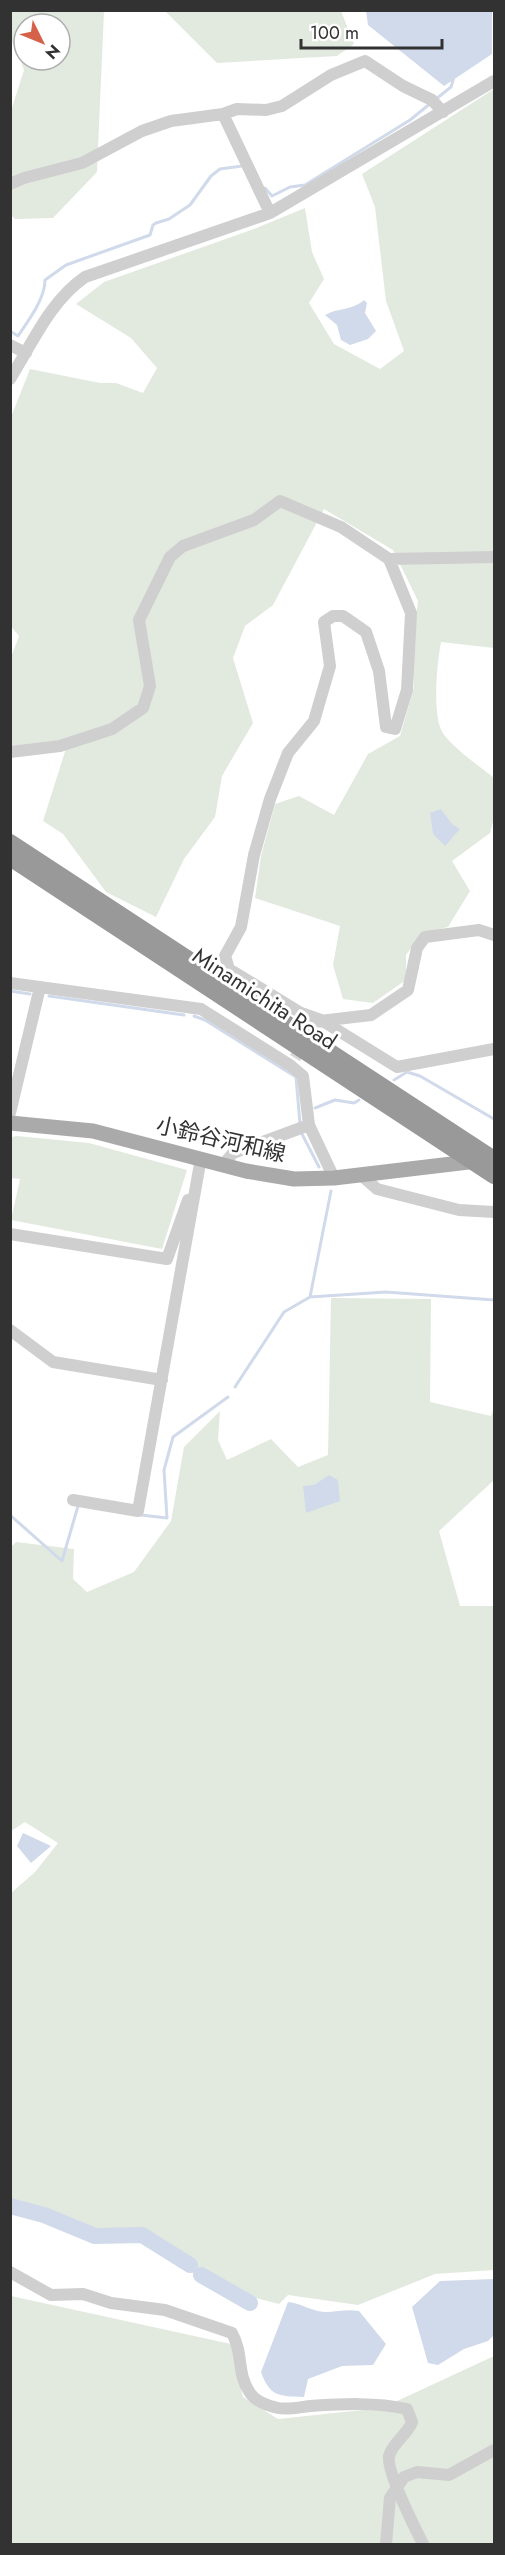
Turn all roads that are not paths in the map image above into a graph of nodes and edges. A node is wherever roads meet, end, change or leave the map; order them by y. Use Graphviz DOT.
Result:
graph roads {
  1 [pos="495,81"];
  2 [pos="443,112"];
  3 [pos="223,114"];
  4 [pos="10,184"];
  5 [pos="270,213"];
  6 [pos="10,345"];
  7 [pos="26,353"];
  8 [pos="10,379"];
  9 [pos="495,557"];
  10 [pos="389,559"];
  11 [pos="10,752"];
  12 [pos="10,842"];
  13 [pos="10,858"];
  14 [pos="495,935"];
  15 [pos="10,983"];
  16 [pos="40,987"];
  17 [pos="319,1023"];
  18 [pos="495,1049"];
  19 [pos="10,1113"];
  20 [pos="10,1123"];
  21 [pos="309,1125"];
  22 [pos="200,1163"];
  23 [pos="223,1164"];
  24 [pos="493,1166"];
  25 [pos="361,1175"];
  26 [pos="334,1178"];
  27 [pos="495,1212"];
  28 [pos="10,1234"];
  29 [pos="10,1330"];
  30 [pos="162,1380"];
  31 [pos="73,1500"];
  32 [pos="10,2272"];
  33 [pos="495,2450"];
  34 [pos="403,2503"];
  35 [pos="387,2544"];
  36 [pos="423,2544"];
  1 -- 2 [label="street"];
  2 -- 3 [label="street"];
  2 -- 5 [label="street"];
  3 -- 4 [label="street"];
  3 -- 5 [label="street"];
  5 -- 7 [label="street"];
  6 -- 7 [label="street"];
  7 -- 8 [label="street"];
  9 -- 10 [label="street"];
  10 -- 11 [label="street"];
  10 -- 17 [label="street"];
  12 -- 24 [label="highway, Minamichita Road"];
  13 -- 24 [label="highway, Minamichita Road"];
  14 -- 17 [label="street"];
  15 -- 16 [label="street"];
  16 -- 19 [label="street"];
  16 -- 21 [label="street"];
  17 -- 18 [label="street"];
  20 -- 22 [label="main road, 小鈴谷河和線"];
  21 -- 23 [label="street"];
  21 -- 26 [label="street"];
  22 -- 23 [label="main road, 小鈴谷河和線"];
  22 -- 28 [label="street"];
  22 -- 30 [label="street"];
  23 -- 26 [label="main road, 小鈴谷河和線"];
  24 -- 25 [label="main road, 小鈴谷河和線"];
  25 -- 26 [label="main road, 小鈴谷河和線"];
  25 -- 27 [label="street"];
  29 -- 30 [label="street"];
  30 -- 31 [label="street"];
  32 -- 34 [label="street"];
  33 -- 35 [label="street"];
  34 -- 35 [label="street"];
  34 -- 36 [label="street"];
}
